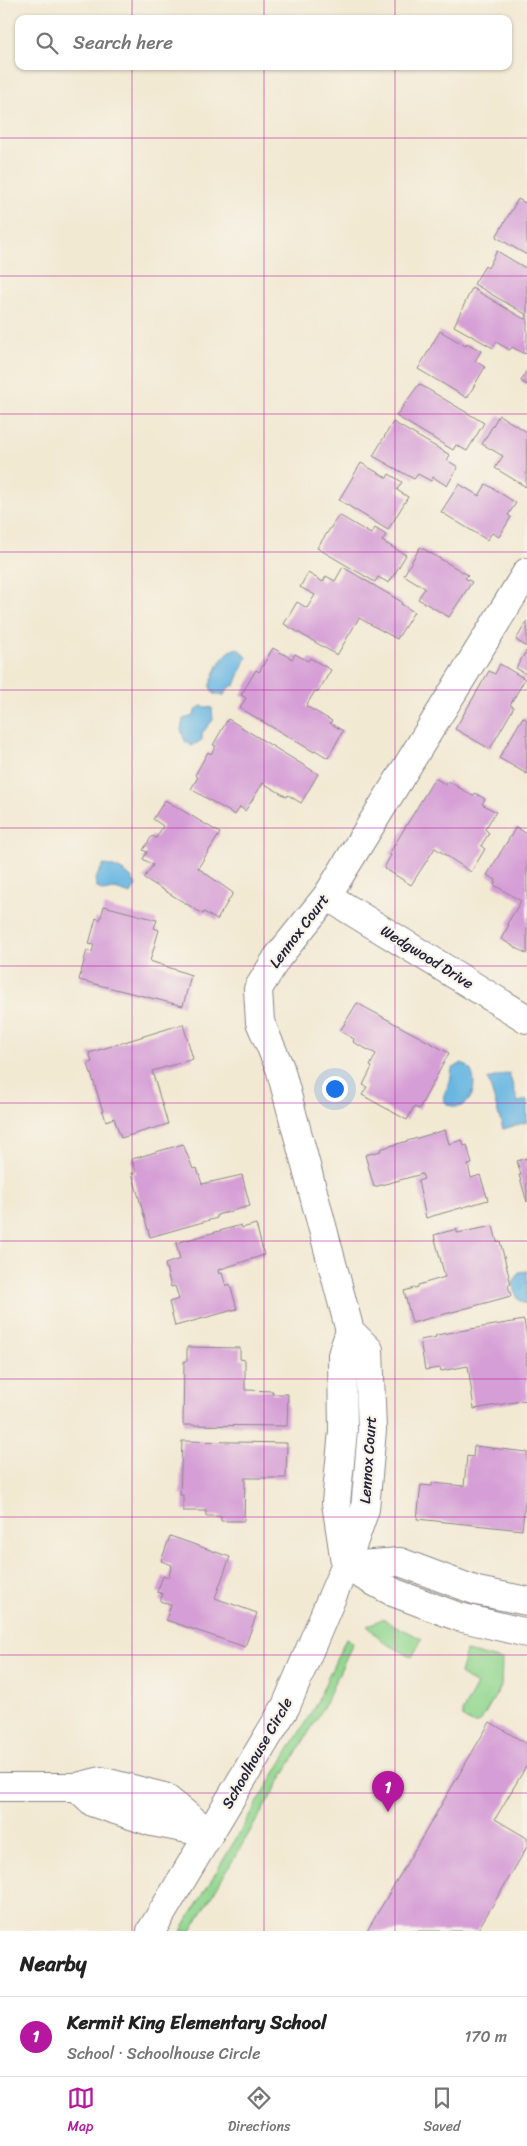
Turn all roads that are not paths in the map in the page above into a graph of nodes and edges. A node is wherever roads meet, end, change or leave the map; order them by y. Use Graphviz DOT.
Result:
graph roads {
  1 [pos="527,572"];
  2 [pos="327,896"];
  3 [pos="527,1019"];
  4 [pos="346,1566"];
  5 [pos="527,1601"];
  6 [pos="527,1633"];
  7 [pos="0,1786"];
  8 [pos="209,1833"];
  9 [pos="151,1931"];
  1 -- 2 [label="street, Lennox Court"];
  2 -- 3 [label="street, Wedgwood Drive"];
  2 -- 4 [label="street, Lennox Court"];
  4 -- 5 [label="street"];
  4 -- 6 [label="street"];
  4 -- 8 [label="street, Schoolhouse Circle"];
  7 -- 8 [label="street"];
  8 -- 9 [label="street, Schoolhouse Circle"];
}
